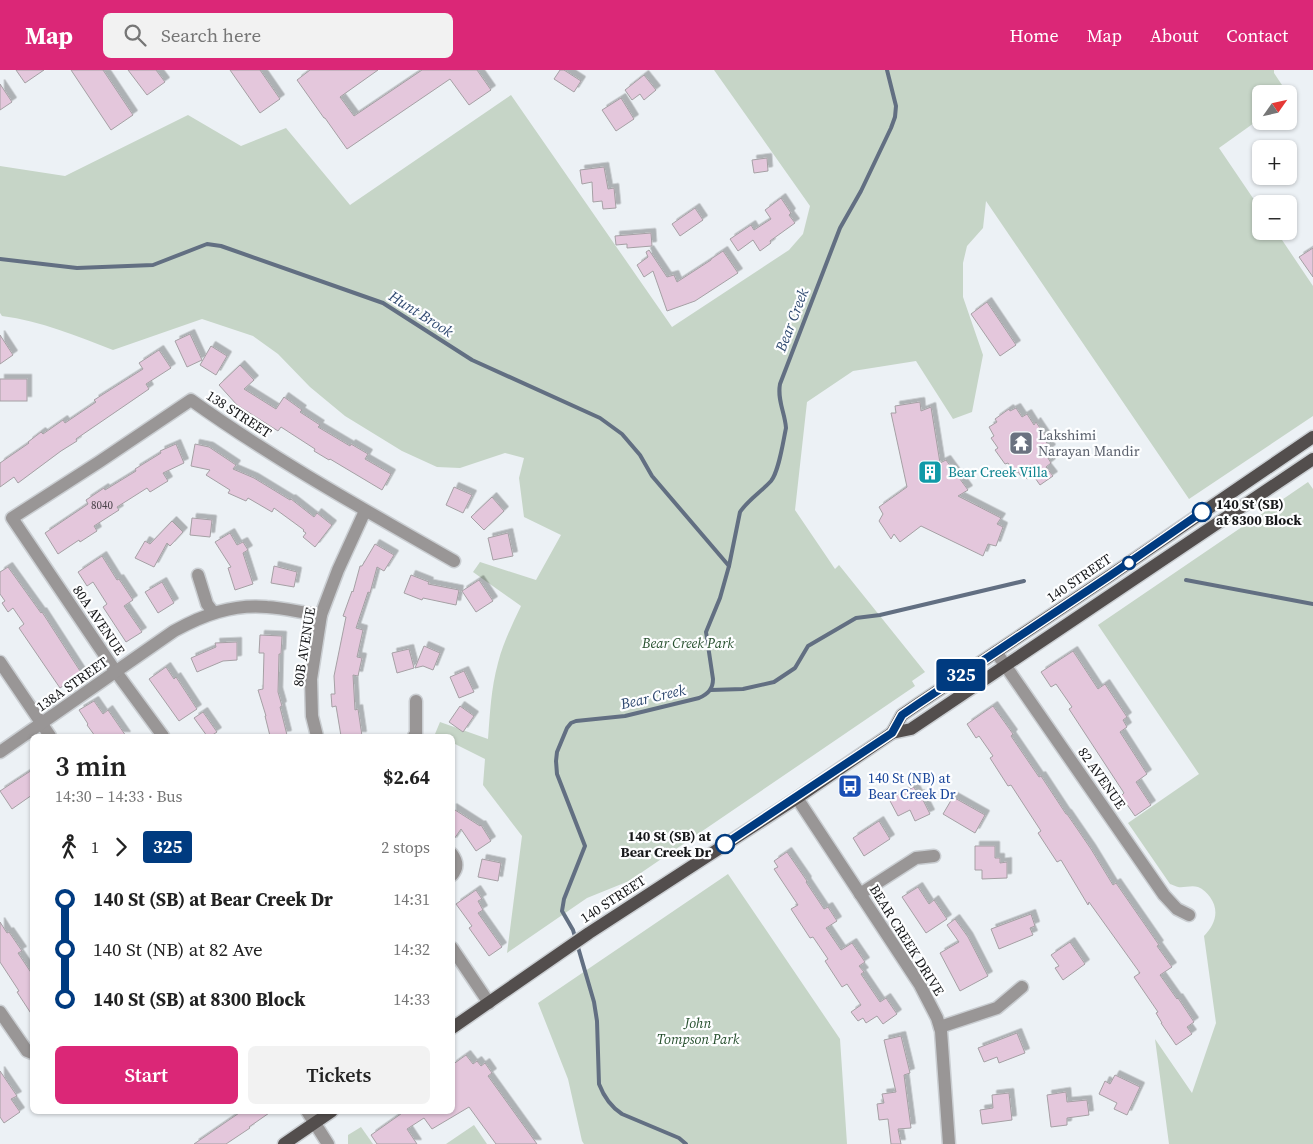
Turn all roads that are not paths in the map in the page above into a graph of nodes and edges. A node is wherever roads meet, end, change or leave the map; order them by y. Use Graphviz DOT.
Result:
graph roads {
  1 [pos="1313,437"];
  2 [pos="1313,459"];
  3 [pos="365,511"];
  4 [pos="12,518"];
  5 [pos="454,561"];
  6 [pos="198,575"];
  7 [pos="213,612"];
  8 [pos="321,615"];
  9 [pos="996,652"];
  10 [pos="0,662"];
  11 [pos="1006,666"];
  12 [pos="116,672"];
  13 [pos="416,701"];
  14 [pos="41,724"];
  15 [pos="892,733"];
  16 [pos="48,734"];
  17 [pos="162,734"];
  18 [pos="316,734"];
  19 [pos="416,734"];
  20 [pos="0,752"];
  21 [pos="796,798"];
  22 [pos="934,856"];
  23 [pos="455,859"];
  24 [pos="455,871"];
  25 [pos="860,894"];
  26 [pos="1189,915"];
  27 [pos="455,952"];
  28 [pos="1022,987"];
  29 [pos="489,1003"];
  30 [pos="0,1012"];
  31 [pos="455,1026"];
  32 [pos="940,1026"];
  33 [pos="30,1052"];
  34 [pos="309,1114"];
  35 [pos="328,1114"];
  36 [pos="314,1123"];
  37 [pos="284,1144"];
  38 [pos="328,1144"];
  39 [pos="949,1144"];
  1 -- 9 [label="main road, 140 STREET"];
  2 -- 11 [label="main road, 140 STREET"];
  3 -- 4 [label="street, 138 STREET"];
  3 -- 5 [label="street, 138 STREET"];
  3 -- 8 [label="street, 80B AVENUE"];
  4 -- 12 [label="street, 80A AVENUE"];
  6 -- 7 [label="street"];
  7 -- 8 [label="street, 138A STREET"];
  7 -- 12 [label="street, 138A STREET"];
  8 -- 18 [label="street, 80B AVENUE"];
  9 -- 11 [label="street, 82 AVENUE"];
  9 -- 15 [label="main road, 140 STREET"];
  10 -- 14 [label="street"];
  11 -- 15 [label="main road, 140 STREET"];
  11 -- 26 [label="street, 82 AVENUE"];
  12 -- 14 [label="street, 138A STREET"];
  12 -- 17 [label="street, 80A AVENUE"];
  13 -- 19 [label="street"];
  14 -- 16 [label="street"];
  14 -- 20 [label="street, 138A STREET"];
  15 -- 21 [label="main road, 140 STREET"];
  21 -- 25 [label="street, BEAR CREEK DRIVE"];
  21 -- 29 [label="main road, 140 STREET"];
  22 -- 25 [label="street"];
  23 -- 24 [label="street"];
  25 -- 32 [label="street, BEAR CREEK DRIVE"];
  27 -- 29 [label="street"];
  28 -- 32 [label="street"];
  29 -- 31 [label="main road, 140 STREET"];
  30 -- 33 [label="street"];
  32 -- 39 [label="street, BEAR CREEK DRIVE"];
  34 -- 36 [label="street"];
  35 -- 36 [label="main road"];
  36 -- 37 [label="main road"];
  36 -- 38 [label="street"];
}
